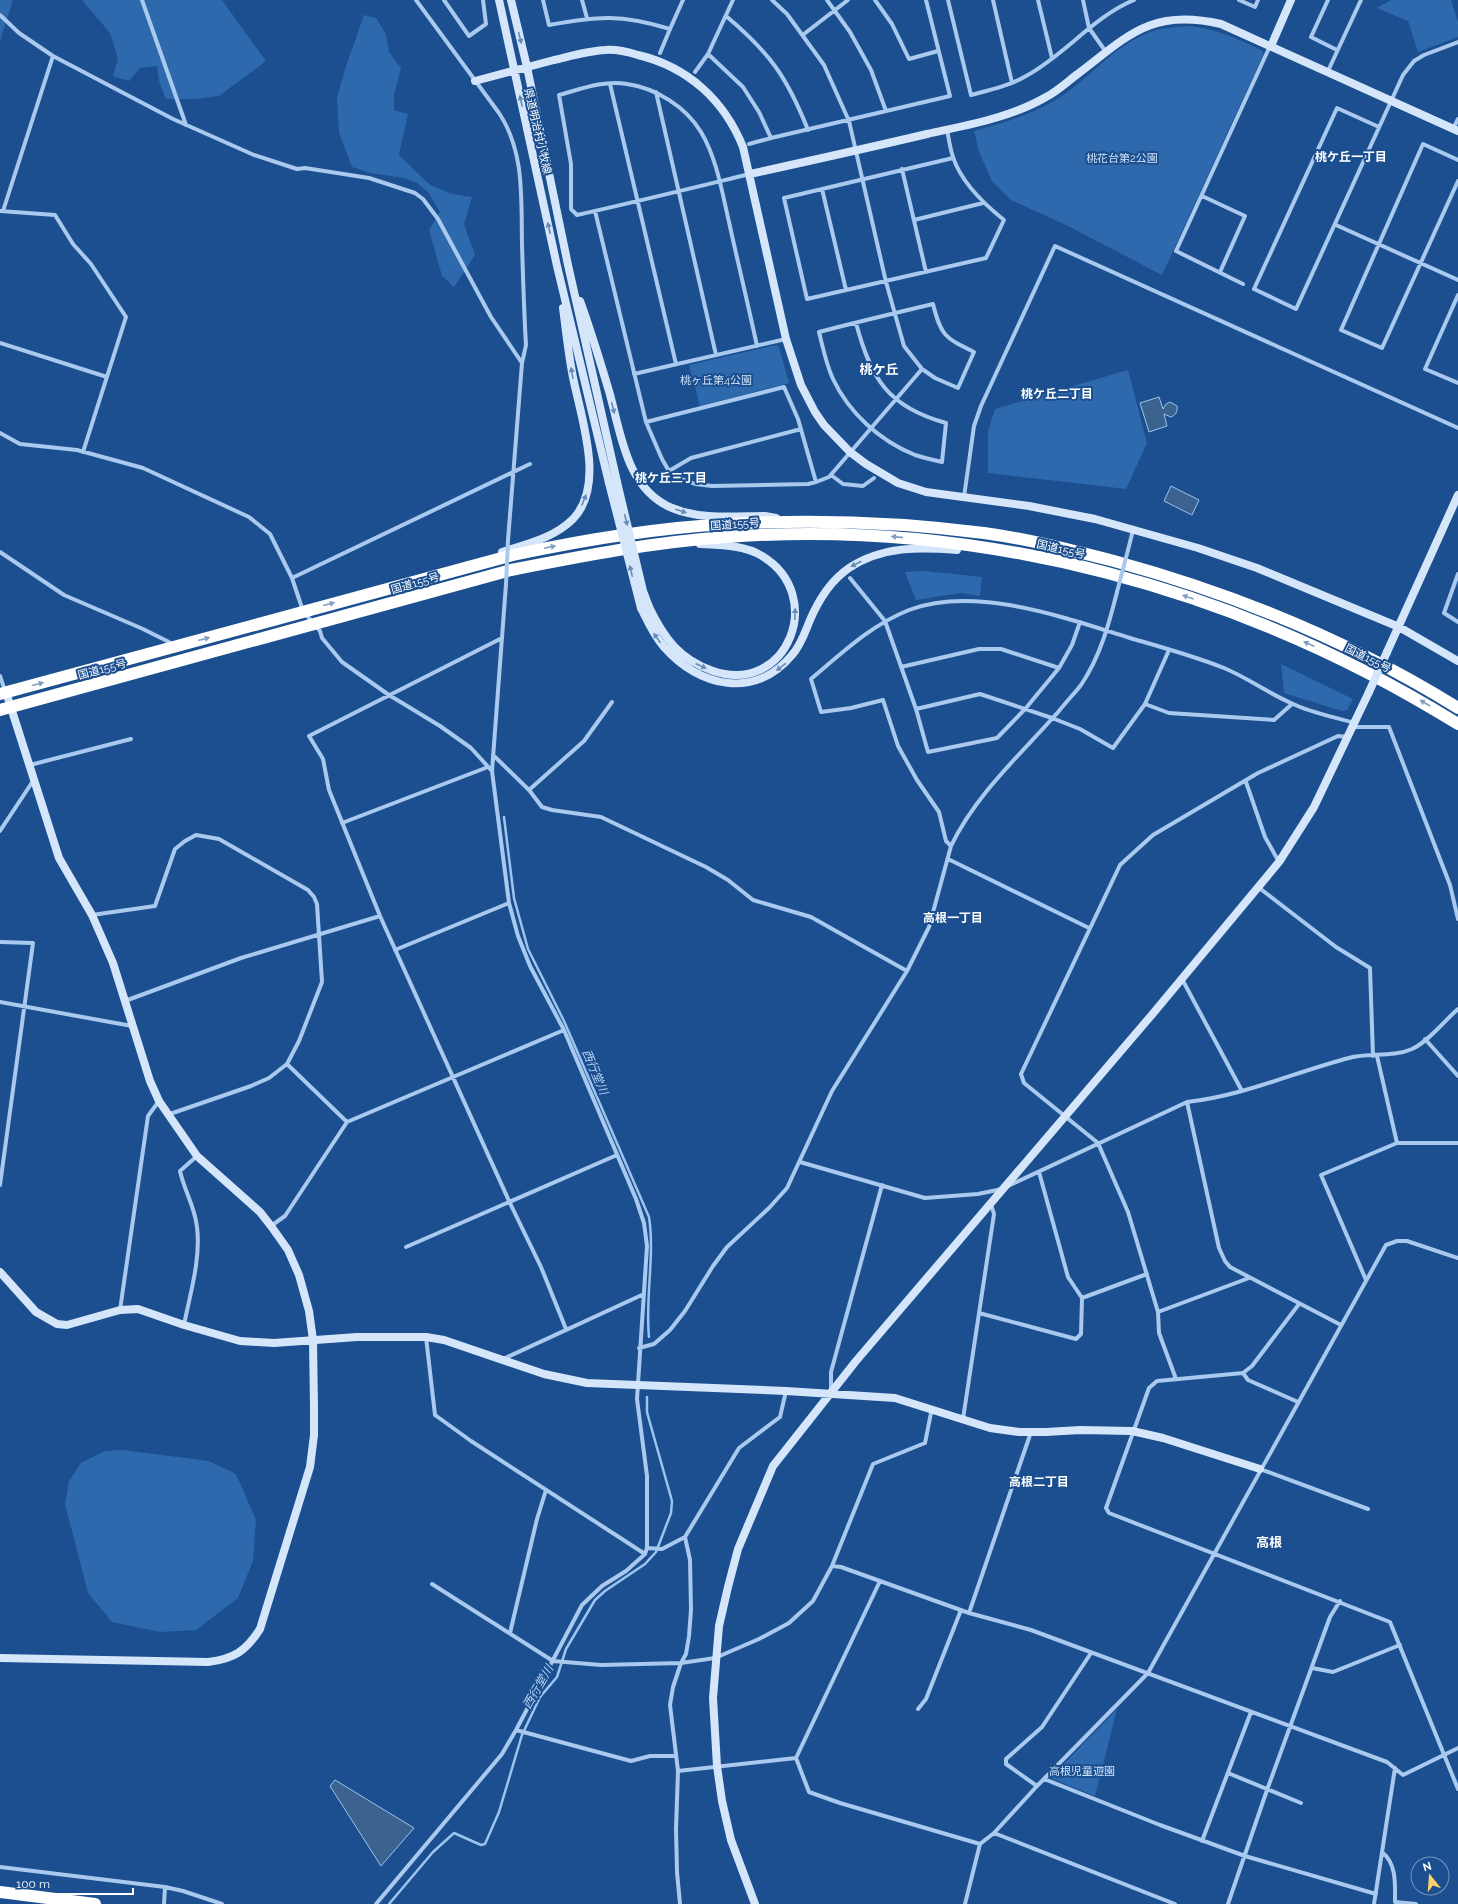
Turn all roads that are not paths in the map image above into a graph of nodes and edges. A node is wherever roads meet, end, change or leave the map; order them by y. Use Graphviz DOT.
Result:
graph roads {
  1 [pos="142,0"];
  2 [pos="416,0"];
  3 [pos="444,0"];
  4 [pos="483,0"];
  5 [pos="499,0"];
  6 [pos="512,0"];
  7 [pos="542,0"];
  8 [pos="582,0"];
  9 [pos="683,0"];
  10 [pos="733,0"];
  11 [pos="772,0"];
  12 [pos="827,0"];
  13 [pos="848,0"];
  14 [pos="875,0"];
  15 [pos="926,0"];
  16 [pos="948,0"];
  17 [pos="993,0"];
  18 [pos="1038,0"];
  19 [pos="1083,0"];
  20 [pos="1134,0"];
  21 [pos="1239,0"];
  22 [pos="1258,0"];
  23 [pos="1291,0"];
  24 [pos="1328,0"];
  25 [pos="1361,0"];
  26 [pos="835,10"];
  27 [pos="0,16"];
  28 [pos="726,16"];
  29 [pos="586,18"];
  30 [pos="1089,28"];
  31 [pos="670,30"];
  32 [pos="804,34"];
  33 [pos="1458,42"];
  34 [pos="1271,46"];
  35 [pos="1337,50"];
  36 [pos="938,51"];
  37 [pos="660,52"];
  38 [pos="1106,52"];
  39 [pos="708,54"];
  40 [pos="53,56"];
  41 [pos="1052,58"];
  42 [pos="527,67"];
  43 [pos="514,70"];
  44 [pos="1328,71"];
  45 [pos="695,72"];
  46 [pos="475,81"];
  47 [pos="1012,83"];
  48 [pos="610,84"];
  49 [pos="656,92"];
  50 [pos="1391,101"];
  51 [pos="886,111"];
  52 [pos="1458,119"];
  53 [pos="849,121"];
  54 [pos="186,125"];
  55 [pos="1379,127"];
  56 [pos="808,130"];
  57 [pos="947,130"];
  58 [pos="1456,130"];
  59 [pos="771,138"];
  60 [pos="749,144"];
  61 [pos="856,151"];
  62 [pos="953,158"];
  63 [pos="1458,160"];
  64 [pos="902,169"];
  65 [pos="750,174"];
  66 [pos="863,179"];
  67 [pos="1458,180"];
  68 [pos="719,182"];
  69 [pos="822,189"];
  70 [pos="678,192"];
  71 [pos="1202,196"];
  72 [pos="638,201"];
  73 [pos="983,203"];
  74 [pos="2,211"];
  75 [pos="595,211"];
  76 [pos="914,220"];
  77 [pos="1336,225"];
  78 [pos="1379,245"];
  79 [pos="1422,263"];
  80 [pos="568,265"];
  81 [pos="558,266"];
  82 [pos="926,272"];
  83 [pos="1220,272"];
  84 [pos="1458,280"];
  85 [pos="886,282"];
  86 [pos="1243,284"];
  87 [pos="846,290"];
  88 [pos="1458,295"];
  89 [pos="894,313"];
  90 [pos="856,323"];
  91 [pos="786,339"];
  92 [pos="0,343"];
  93 [pos="757,346"];
  94 [pos="716,355"];
  95 [pos="522,363"];
  96 [pos="676,364"];
  97 [pos="922,369"];
  98 [pos="634,374"];
  99 [pos="107,377"];
  100 [pos="1458,383"];
  101 [pos="896,400"];
  102 [pos="646,422"];
  103 [pos="1458,428"];
  104 [pos="801,429"];
  105 [pos="872,429"];
  106 [pos="0,433"];
  107 [pos="83,452"];
  108 [pos="850,452"];
  109 [pos="530,464"];
  110 [pos="669,470"];
  111 [pos="514,472"];
  112 [pos="831,475"];
  113 [pos="874,478"];
  114 [pos="816,482"];
  115 [pos="613,483"];
  116 [pos="1458,495"];
  117 [pos="964,497"];
  118 [pos="792,522"];
  119 [pos="1133,530"];
  120 [pos="670,543"];
  121 [pos="0,552"];
  122 [pos="1060,562"];
  123 [pos="1458,574"];
  124 [pos="292,578"];
  125 [pos="850,578"];
  126 [pos="415,581"];
  127 [pos="645,607"];
  128 [pos="303,612"];
  129 [pos="885,621"];
  130 [pos="1080,622"];
  131 [pos="1458,622"];
  132 [pos="313,625"];
  133 [pos="1399,627"];
  134 [pos="1107,631"];
  135 [pos="502,638"];
  136 [pos="177,646"];
  137 [pos="1169,650"];
  138 [pos="1458,661"];
  139 [pos="901,666"];
  140 [pos="1059,668"];
  141 [pos="0,676"];
  142 [pos="3,693"];
  143 [pos="389,695"];
  144 [pos="612,702"];
  145 [pos="1145,704"];
  146 [pos="1292,704"];
  147 [pos="1026,708"];
  148 [pos="1458,708"];
  149 [pos="5,709"];
  150 [pos="916,709"];
  151 [pos="1052,718"];
  152 [pos="1458,724"];
  153 [pos="1354,725"];
  154 [pos="1348,737"];
  155 [pos="132,739"];
  156 [pos="493,755"];
  157 [pos="29,765"];
  158 [pos="488,767"];
  159 [pos="492,771"];
  160 [pos="33,782"];
  161 [pos="1246,782"];
  162 [pos="529,790"];
  163 [pos="342,823"];
  164 [pos="0,831"];
  165 [pos="951,846"];
  166 [pos="948,859"];
  167 [pos="1279,862"];
  168 [pos="1258,887"];
  169 [pos="509,903"];
  170 [pos="92,915"];
  171 [pos="380,916"];
  172 [pos="1458,919"];
  173 [pos="1089,928"];
  174 [pos="319,934"];
  175 [pos="0,942"];
  176 [pos="396,950"];
  177 [pos="907,971"];
  178 [pos="1182,979"];
  179 [pos="125,1000"];
  180 [pos="0,1002"];
  181 [pos="25,1006"];
  182 [pos="1458,1008"];
  183 [pos="132,1026"];
  184 [pos="564,1030"];
  185 [pos="1425,1039"];
  186 [pos="1375,1056"];
  187 [pos="287,1064"];
  188 [pos="1458,1076"];
  189 [pos="453,1077"];
  190 [pos="1242,1091"];
  191 [pos="159,1101"];
  192 [pos="1187,1102"];
  193 [pos="167,1115"];
  194 [pos="1064,1116"];
  195 [pos="347,1122"];
  196 [pos="1098,1143"];
  197 [pos="1397,1143"];
  198 [pos="1458,1143"];
  199 [pos="617,1155"];
  200 [pos="197,1156"];
  201 [pos="800,1162"];
  202 [pos="1039,1172"];
  203 [pos="0,1185"];
  204 [pos="882,1185"];
  205 [pos="1003,1188"];
  206 [pos="509,1201"];
  207 [pos="991,1203"];
  208 [pos="271,1226"];
  209 [pos="406,1247"];
  210 [pos="1458,1258"];
  211 [pos="0,1272"];
  212 [pos="1147,1274"];
  213 [pos="1249,1278"];
  214 [pos="1366,1280"];
  215 [pos="644,1294"];
  216 [pos="1082,1298"];
  217 [pos="1299,1304"];
  218 [pos="120,1310"];
  219 [pos="1158,1312"];
  220 [pos="979,1313"];
  221 [pos="184,1325"];
  222 [pos="1341,1325"];
  223 [pos="566,1329"];
  224 [pos="426,1337"];
  225 [pos="313,1340"];
  226 [pos="639,1348"];
  227 [pos="502,1360"];
  228 [pos="1243,1373"];
  229 [pos="1176,1379"];
  230 [pos="637,1384"];
  231 [pos="786,1391"];
  232 [pos="831,1393"];
  233 [pos="1298,1402"];
  234 [pos="932,1408"];
  235 [pos="963,1419"];
  236 [pos="1132,1431"];
  237 [pos="1031,1432"];
  238 [pos="1260,1469"];
  239 [pos="546,1490"];
  240 [pos="1368,1509"];
  241 [pos="685,1537"];
  242 [pos="647,1548"];
  243 [pos="645,1554"];
  244 [pos="1214,1554"];
  245 [pos="832,1566"];
  246 [pos="880,1581"];
  247 [pos="432,1584"];
  248 [pos="1340,1601"];
  249 [pos="961,1610"];
  250 [pos="969,1613"];
  251 [pos="510,1633"];
  252 [pos="1400,1646"];
  253 [pos="1091,1653"];
  254 [pos="0,1658"];
  255 [pos="715,1658"];
  256 [pos="552,1661"];
  257 [pos="681,1663"];
  258 [pos="1312,1668"];
  259 [pos="1148,1673"];
  260 [pos="918,1709"];
  261 [pos="1251,1712"];
  262 [pos="1290,1727"];
  263 [pos="519,1731"];
  264 [pos="1458,1748"];
  265 [pos="1444,1755"];
  266 [pos="675,1756"];
  267 [pos="796,1758"];
  268 [pos="716,1766"];
  269 [pos="1395,1768"];
  270 [pos="678,1770"];
  271 [pos="1228,1773"];
  272 [pos="1044,1779"];
  273 [pos="1037,1786"];
  274 [pos="1458,1789"];
  275 [pos="1267,1790"];
  276 [pos="1300,1803"];
  277 [pos="994,1833"];
  278 [pos="1202,1841"];
  279 [pos="980,1844"];
  280 [pos="1382,1852"];
  281 [pos="1246,1856"];
  282 [pos="0,1867"];
  283 [pos="165,1887"];
  284 [pos="0,1892"];
  285 [pos="1376,1894"];
  286 [pos="95,1904"];
  287 [pos="164,1904"];
  288 [pos="222,1904"];
  289 [pos="376,1904"];
  290 [pos="680,1904"];
  291 [pos="755,1904"];
  292 [pos="965,1904"];
  293 [pos="1175,1904"];
  294 [pos="1228,1904"];
  295 [pos="1374,1904"];
  296 [pos="1416,1904"];
  1 -- 54 [label="street"];
  2 -- 46 [label="street"];
  3 -- 4 [label="street"];
  5 -- 43 [label="street, 県道明治村小牧線"];
  6 -- 42 [label="street, 県道明治村小牧線, one-way"];
  7 -- 29 [label="street"];
  8 -- 29 [label="street"];
  9 -- 31 [label="street"];
  10 -- 28 [label="street"];
  11 -- 32 [label="street"];
  12 -- 26 [label="street"];
  13 -- 26 [label="street"];
  14 -- 36 [label="street"];
  15 -- 36 [label="street"];
  16 -- 47 [label="street"];
  17 -- 47 [label="street"];
  18 -- 41 [label="street"];
  19 -- 30 [label="street"];
  20 -- 30 [label="street"];
  21 -- 22 [label="street"];
  23 -- 34 [label="street"];
  24 -- 35 [label="street"];
  25 -- 35 [label="street"];
  26 -- 32 [label="street"];
  26 -- 51 [label="street"];
  27 -- 40 [label="street"];
  28 -- 39 [label="street"];
  28 -- 56 [label="street"];
  29 -- 31 [label="street"];
  30 -- 38 [label="street"];
  30 -- 41 [label="street"];
  31 -- 37 [label="street"];
  32 -- 53 [label="street"];
  33 -- 50 [label="street"];
  34 -- 38 [label="street"];
  34 -- 44 [label="street"];
  34 -- 71 [label="street"];
  35 -- 44 [label="street"];
  36 -- 51 [label="street"];
  38 -- 57 [label="street"];
  39 -- 45 [label="street"];
  39 -- 59 [label="street"];
  40 -- 54 [label="street"];
  40 -- 74 [label="street"];
  41 -- 47 [label="street"];
  42 -- 43 [label="street"];
  42 -- 65 [label="street"];
  42 -- 80 [label="street, 県道明治村小牧線"];
  43 -- 46 [label="street"];
  81 -- 43 [label="street, 県道明治村小牧線, one-way"];
  44 -- 50 [label="street"];
  46 -- 95 [label="street"];
  48 -- 49 [label="street"];
  48 -- 72 [label="street"];
  48 -- 75 [label="street"];
  49 -- 68 [label="street"];
  49 -- 70 [label="street"];
  50 -- 55 [label="street"];
  50 -- 58 [label="street"];
  51 -- 53 [label="street"];
  52 -- 58 [label="street"];
  53 -- 56 [label="street"];
  53 -- 61 [label="street"];
  54 -- 95 [label="street"];
  55 -- 77 [label="street"];
  55 -- 77 [label="street"];
  56 -- 59 [label="street"];
  57 -- 61 [label="street"];
  57 -- 62 [label="street"];
  59 -- 60 [label="street"];
  61 -- 65 [label="street"];
  61 -- 66 [label="street"];
  62 -- 64 [label="street"];
  62 -- 73 [label="street"];
  63 -- 78 [label="street"];
  64 -- 66 [label="street"];
  64 -- 76 [label="street"];
  65 -- 68 [label="street"];
  65 -- 91 [label="street"];
  66 -- 69 [label="street"];
  66 -- 85 [label="street"];
  67 -- 79 [label="street"];
  68 -- 70 [label="street"];
  68 -- 93 [label="street"];
  69 -- 87 [label="street"];
  69 -- 87 [label="street"];
  70 -- 72 [label="street"];
  70 -- 94 [label="street"];
  71 -- 83 [label="street"];
  71 -- 83 [label="street"];
  72 -- 75 [label="street"];
  72 -- 96 [label="street"];
  73 -- 76 [label="street"];
  73 -- 82 [label="street"];
  74 -- 99 [label="street"];
  75 -- 98 [label="street"];
  76 -- 82 [label="street"];
  77 -- 78 [label="street"];
  78 -- 79 [label="street"];
  78 -- 79 [label="street"];
  79 -- 84 [label="street"];
  80 -- 115 [label="street"];
  80 -- 118 [label="street, one-way"];
  81 -- 115 [label="street"];
  126 -- 81 [label="street, one-way"];
  82 -- 85 [label="street"];
  83 -- 86 [label="street"];
  85 -- 87 [label="street"];
  85 -- 89 [label="street"];
  88 -- 100 [label="street"];
  89 -- 90 [label="street"];
  89 -- 97 [label="street"];
  89 -- 97 [label="street"];
  90 -- 101 [label="street"];
  90 -- 105 [label="street"];
  91 -- 93 [label="street"];
  91 -- 108 [label="street"];
  92 -- 99 [label="street"];
  93 -- 94 [label="street"];
  94 -- 96 [label="street"];
  95 -- 111 [label="street"];
  96 -- 98 [label="street"];
  97 -- 101 [label="street"];
  98 -- 102 [label="street"];
  99 -- 107 [label="street"];
  101 -- 105 [label="street"];
  101 -- 105 [label="street"];
  102 -- 104 [label="street"];
  102 -- 110 [label="street"];
  103 -- 117 [label="street"];
  104 -- 110 [label="street"];
  104 -- 114 [label="street"];
  105 -- 108 [label="street"];
  106 -- 107 [label="street"];
  107 -- 124 [label="street"];
  108 -- 112 [label="street"];
  108 -- 117 [label="street"];
  109 -- 111 [label="street"];
  110 -- 114 [label="street"];
  111 -- 124 [label="street"];
  111 -- 135 [label="street, bridge"];
  112 -- 113 [label="street"];
  112 -- 114 [label="street"];
  115 -- 127 [label="street, bridge"];
  116 -- 133 [label="street"];
  117 -- 119 [label="street"];
  126 -- 118 [label="highway, 国道155号, one-way"];
  118 -- 148 [label="highway, 国道155号"];
  119 -- 133 [label="street"];
  119 -- 134 [label="street, bridge"];
  122 -- 120 [label="highway, 国道155号, one-way"];
  127 -- 120 [label="street, one-way"];
  120 -- 132 [label="highway, 国道155号"];
  121 -- 136 [label="street"];
  122 -- 127 [label="street, one-way"];
  152 -- 122 [label="highway, 国道155号, one-way"];
  123 -- 131 [label="street"];
  124 -- 128 [label="street"];
  125 -- 129 [label="street"];
  128 -- 126 [label="highway, 国道155号, one-way"];
  128 -- 132 [label="street"];
  136 -- 128 [label="highway, 国道155号, one-way"];
  129 -- 130 [label="street"];
  129 -- 139 [label="street"];
  129 -- 165 [label="street"];
  130 -- 134 [label="street"];
  130 -- 140 [label="street"];
  132 -- 143 [label="street"];
  132 -- 149 [label="highway, 国道155号"];
  133 -- 138 [label="street"];
  133 -- 153 [label="street, bridge"];
  134 -- 137 [label="street"];
  134 -- 151 [label="street"];
  135 -- 143 [label="street"];
  135 -- 156 [label="street"];
  142 -- 136 [label="highway, 国道155号, one-way"];
  137 -- 145 [label="street"];
  137 -- 146 [label="street"];
  139 -- 140 [label="street"];
  139 -- 150 [label="street"];
  140 -- 147 [label="street"];
  141 -- 142 [label="street"];
  142 -- 149 [label="street"];
  143 -- 158 [label="street"];
  143 -- 163 [label="street"];
  144 -- 162 [label="street"];
  145 -- 146 [label="street"];
  145 -- 151 [label="street"];
  146 -- 153 [label="street"];
  147 -- 150 [label="street"];
  147 -- 150 [label="street"];
  147 -- 151 [label="street"];
  149 -- 157 [label="street"];
  151 -- 165 [label="street"];
  153 -- 154 [label="street"];
  153 -- 172 [label="street"];
  154 -- 161 [label="street"];
  154 -- 167 [label="street"];
  155 -- 157 [label="street"];
  156 -- 159 [label="street"];
  156 -- 162 [label="street"];
  157 -- 160 [label="street"];
  158 -- 159 [label="street"];
  158 -- 163 [label="street"];
  159 -- 169 [label="street"];
  160 -- 164 [label="street"];
  160 -- 170 [label="street"];
  161 -- 167 [label="street"];
  161 -- 173 [label="street"];
  162 -- 177 [label="street"];
  163 -- 171 [label="street"];
  165 -- 166 [label="street"];
  166 -- 173 [label="street"];
  166 -- 177 [label="street"];
  167 -- 168 [label="street"];
  168 -- 178 [label="street"];
  168 -- 186 [label="street"];
  169 -- 176 [label="street"];
  169 -- 184 [label="street"];
  170 -- 174 [label="street"];
  170 -- 179 [label="street"];
  171 -- 174 [label="street"];
  171 -- 176 [label="street"];
  173 -- 194 [label="street"];
  174 -- 179 [label="street"];
  174 -- 187 [label="street"];
  175 -- 181 [label="street"];
  176 -- 189 [label="street"];
  177 -- 201 [label="street"];
  178 -- 190 [label="street"];
  178 -- 194 [label="street"];
  179 -- 183 [label="street"];
  180 -- 181 [label="street"];
  181 -- 183 [label="street"];
  181 -- 203 [label="street"];
  182 -- 185 [label="street"];
  183 -- 191 [label="street"];
  184 -- 189 [label="street"];
  184 -- 199 [label="street"];
  185 -- 186 [label="street"];
  185 -- 188 [label="street"];
  186 -- 190 [label="street"];
  186 -- 197 [label="street"];
  187 -- 193 [label="street"];
  187 -- 195 [label="street"];
  189 -- 195 [label="street"];
  189 -- 206 [label="street"];
  190 -- 192 [label="street"];
  191 -- 193 [label="street"];
  191 -- 218 [label="street"];
  192 -- 196 [label="street"];
  192 -- 213 [label="street"];
  193 -- 200 [label="street"];
  194 -- 196 [label="street"];
  194 -- 205 [label="street"];
  195 -- 208 [label="street"];
  196 -- 202 [label="street"];
  196 -- 212 [label="street"];
  197 -- 198 [label="street"];
  197 -- 214 [label="street"];
  199 -- 206 [label="street"];
  199 -- 215 [label="street"];
  200 -- 208 [label="street"];
  200 -- 221 [label="street"];
  201 -- 204 [label="street"];
  201 -- 226 [label="street"];
  202 -- 205 [label="street"];
  202 -- 216 [label="street"];
  204 -- 205 [label="street"];
  204 -- 232 [label="street"];
  205 -- 207 [label="street"];
  206 -- 209 [label="street"];
  206 -- 223 [label="street"];
  207 -- 220 [label="street"];
  207 -- 232 [label="street"];
  208 -- 225 [label="street"];
  210 -- 214 [label="street"];
  211 -- 218 [label="street"];
  212 -- 216 [label="street"];
  212 -- 219 [label="street"];
  213 -- 217 [label="street"];
  213 -- 219 [label="street"];
  214 -- 222 [label="street"];
  215 -- 223 [label="street"];
  215 -- 226 [label="street"];
  216 -- 220 [label="street"];
  217 -- 222 [label="street"];
  217 -- 228 [label="street"];
  218 -- 221 [label="street"];
  219 -- 229 [label="street"];
  220 -- 235 [label="street"];
  221 -- 225 [label="street"];
  222 -- 233 [label="street"];
  223 -- 227 [label="street"];
  224 -- 225 [label="street"];
  224 -- 227 [label="street"];
  224 -- 239 [label="street"];
  225 -- 254 [label="street"];
  226 -- 230 [label="street"];
  227 -- 230 [label="street"];
  228 -- 229 [label="street"];
  228 -- 233 [label="street"];
  229 -- 236 [label="street"];
  230 -- 231 [label="street"];
  230 -- 242 [label="street"];
  231 -- 232 [label="street"];
  231 -- 241 [label="street"];
  232 -- 234 [label="street"];
  232 -- 255 [label="street"];
  233 -- 238 [label="street"];
  234 -- 235 [label="street"];
  234 -- 245 [label="street"];
  235 -- 237 [label="street"];
  236 -- 237 [label="street"];
  236 -- 238 [label="street"];
  236 -- 244 [label="street"];
  237 -- 250 [label="street"];
  238 -- 240 [label="street"];
  238 -- 244 [label="street"];
  239 -- 243 [label="street"];
  239 -- 251 [label="street"];
  241 -- 242 [label="street"];
  241 -- 257 [label="street"];
  242 -- 243 [label="street"];
  243 -- 256 [label="street"];
  244 -- 248 [label="street"];
  244 -- 259 [label="street"];
  245 -- 246 [label="street"];
  245 -- 255 [label="street"];
  246 -- 249 [label="street"];
  246 -- 267 [label="street"];
  247 -- 251 [label="street"];
  248 -- 252 [label="street"];
  248 -- 258 [label="street"];
  249 -- 250 [label="street"];
  249 -- 260 [label="street"];
  250 -- 253 [label="street"];
  251 -- 256 [label="street"];
  252 -- 258 [label="street"];
  252 -- 265 [label="street"];
  253 -- 259 [label="street"];
  253 -- 273 [label="street"];
  255 -- 257 [label="street"];
  255 -- 268 [label="street"];
  256 -- 257 [label="street"];
  256 -- 263 [label="street"];
  257 -- 266 [label="street"];
  258 -- 262 [label="street"];
  259 -- 261 [label="street"];
  259 -- 272 [label="street"];
  261 -- 262 [label="street"];
  261 -- 271 [label="street"];
  262 -- 269 [label="street"];
  262 -- 275 [label="street"];
  263 -- 266 [label="street"];
  263 -- 289 [label="street"];
  264 -- 265 [label="street"];
  265 -- 269 [label="street"];
  265 -- 274 [label="street"];
  266 -- 270 [label="street"];
  267 -- 268 [label="street"];
  267 -- 279 [label="street"];
  268 -- 270 [label="street"];
  268 -- 291 [label="street"];
  269 -- 280 [label="street"];
  270 -- 290 [label="street"];
  271 -- 275 [label="street"];
  271 -- 278 [label="street"];
  272 -- 273 [label="street"];
  272 -- 278 [label="street"];
  273 -- 277 [label="street"];
  275 -- 276 [label="street"];
  275 -- 281 [label="street"];
  277 -- 279 [label="street"];
  277 -- 293 [label="street"];
  278 -- 281 [label="street"];
  279 -- 292 [label="street"];
  280 -- 285 [label="street"];
  280 -- 296 [label="street"];
  281 -- 285 [label="street"];
  281 -- 294 [label="street"];
  282 -- 283 [label="street"];
  283 -- 287 [label="street"];
  283 -- 288 [label="street"];
  284 -- 286 [label="highway"];
  285 -- 295 [label="street"];
}
